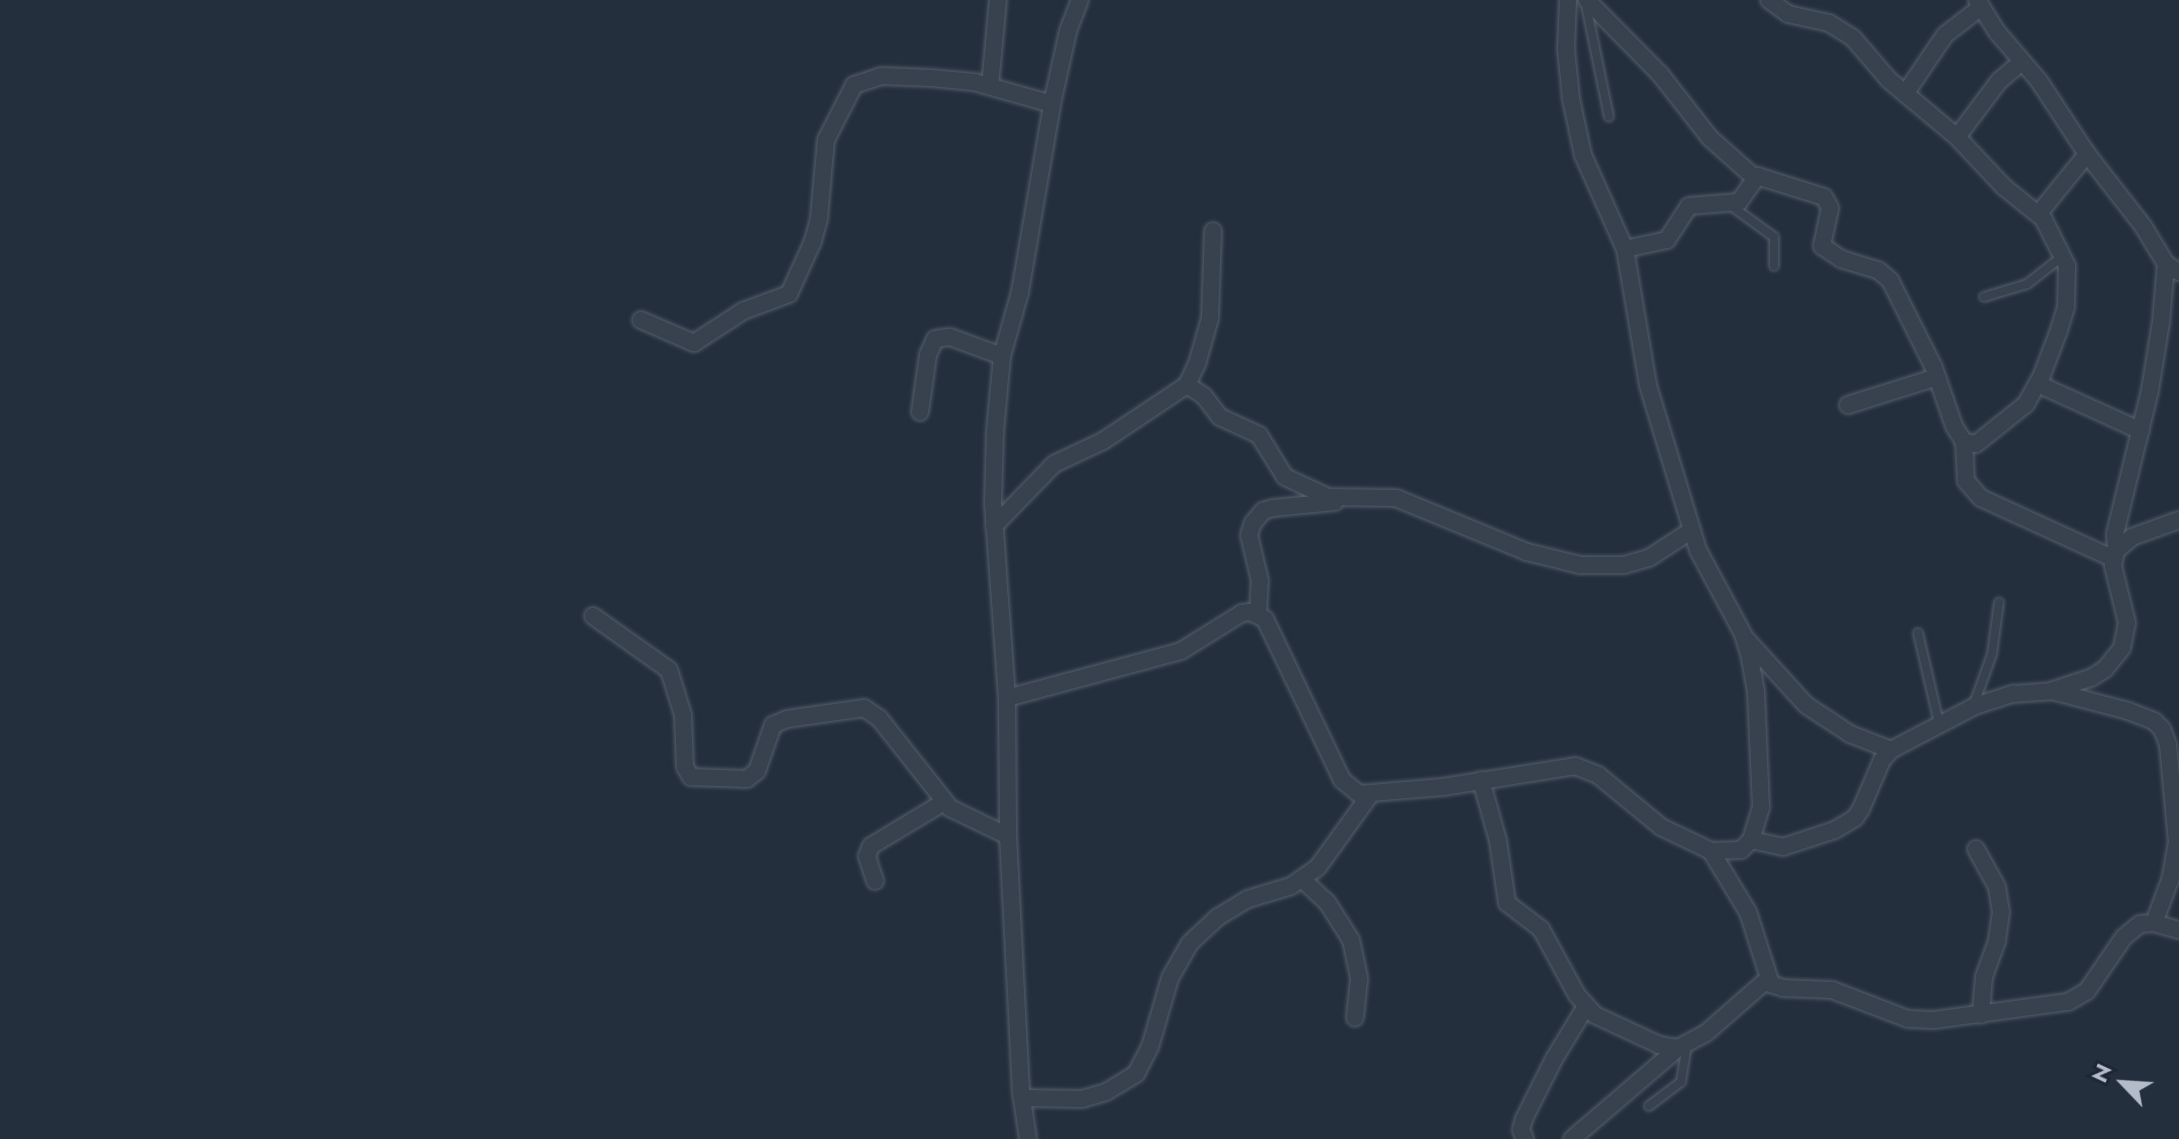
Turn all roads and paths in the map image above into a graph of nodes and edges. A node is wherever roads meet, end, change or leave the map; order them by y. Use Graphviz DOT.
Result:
graph roads {
  1 [pos="998,0"];
  2 [pos="1080,0"];
  3 [pos="1568,0"];
  4 [pos="1586,0"];
  5 [pos="1769,0"];
  6 [pos="1979,4"];
  7 [pos="2022,62"];
  8 [pos="990,86"];
  9 [pos="1905,94"];
  10 [pos="1052,104"];
  11 [pos="1609,117"];
  12 [pos="1957,137"];
  13 [pos="2087,154"];
  14 [pos="1754,177"];
  15 [pos="1729,205"];
  16 [pos="2040,216"];
  17 [pos="1213,231"];
  18 [pos="1625,249"];
  19 [pos="2064,255"];
  20 [pos="1774,266"];
  21 [pos="2172,268"];
  22 [pos="1984,297"];
  23 [pos="641,320"];
  24 [pos="1002,356"];
  25 [pos="1937,377"];
  26 [pos="2038,384"];
  27 [pos="1187,385"];
  28 [pos="1848,405"];
  29 [pos="920,412"];
  30 [pos="2141,431"];
  31 [pos="1964,442"];
  32 [pos="1339,499"];
  33 [pos="2179,520"];
  34 [pos="994,526"];
  35 [pos="1692,530"];
  36 [pos="2114,554"];
  37 [pos="1999,602"];
  38 [pos="1258,614"];
  39 [pos="593,616"];
  40 [pos="1918,633"];
  41 [pos="1743,634"];
  42 [pos="2052,691"];
  43 [pos="1007,698"];
  44 [pos="1972,707"];
  45 [pos="1939,723"];
  46 [pos="1891,750"];
  47 [pos="1481,780"];
  48 [pos="1370,795"];
  49 [pos="944,802"];
  50 [pos="1008,836"];
  51 [pos="1751,840"];
  52 [pos="1976,849"];
  53 [pos="1711,851"];
  54 [pos="1303,880"];
  55 [pos="875,881"];
  56 [pos="2154,923"];
  57 [pos="2179,930"];
  58 [pos="1768,979"];
  59 [pos="1585,1008"];
  60 [pos="1981,1015"];
  61 [pos="1355,1018"];
  62 [pos="1683,1047"];
  63 [pos="1022,1098"];
  64 [pos="1649,1106"];
  65 [pos="1028,1139"];
  66 [pos="1525,1139"];
  67 [pos="1572,1139"];
  1 -- 8 [label="street"];
  2 -- 10 [label="street"];
  3 -- 18 [label="street"];
  4 -- 11 [label="lane"];
  4 -- 14 [label="street"];
  5 -- 9 [label="street"];
  6 -- 7 [label="street"];
  6 -- 9 [label="street"];
  7 -- 12 [label="street"];
  7 -- 13 [label="street"];
  8 -- 10 [label="street"];
  8 -- 23 [label="street"];
  9 -- 12 [label="street"];
  10 -- 24 [label="street"];
  12 -- 16 [label="street"];
  13 -- 16 [label="street"];
  13 -- 21 [label="street"];
  14 -- 15 [label="street"];
  14 -- 25 [label="street"];
  15 -- 18 [label="street"];
  15 -- 20 [label="lane"];
  16 -- 19 [label="street"];
  17 -- 27 [label="street"];
  18 -- 35 [label="street"];
  19 -- 22 [label="lane"];
  19 -- 26 [label="street"];
  21 -- 30 [label="street"];
  24 -- 29 [label="street"];
  24 -- 34 [label="street"];
  25 -- 28 [label="street"];
  25 -- 31 [label="street"];
  26 -- 30 [label="street"];
  26 -- 31 [label="street"];
  27 -- 32 [label="street"];
  27 -- 34 [label="street"];
  30 -- 36 [label="street"];
  31 -- 36 [label="street"];
  32 -- 35 [label="street"];
  32 -- 38 [label="street"];
  33 -- 36 [label="street"];
  34 -- 43 [label="street"];
  35 -- 41 [label="street"];
  36 -- 42 [label="street"];
  37 -- 44 [label="lane"];
  38 -- 43 [label="street"];
  38 -- 48 [label="street"];
  39 -- 49 [label="street"];
  40 -- 45 [label="lane"];
  41 -- 46 [label="street"];
  41 -- 51 [label="street"];
  42 -- 44 [label="street"];
  42 -- 56 [label="street"];
  43 -- 50 [label="street"];
  44 -- 45 [label="street"];
  45 -- 46 [label="street"];
  46 -- 51 [label="street"];
  47 -- 48 [label="street"];
  47 -- 53 [label="street"];
  47 -- 59 [label="street"];
  48 -- 54 [label="street"];
  49 -- 50 [label="street"];
  49 -- 55 [label="street"];
  50 -- 63 [label="street"];
  51 -- 53 [label="street"];
  52 -- 60 [label="street"];
  53 -- 58 [label="street"];
  54 -- 61 [label="street"];
  54 -- 63 [label="street"];
  56 -- 57 [label="street"];
  56 -- 60 [label="street"];
  58 -- 60 [label="street"];
  58 -- 62 [label="street"];
  59 -- 62 [label="street"];
  59 -- 66 [label="street"];
  62 -- 64 [label="lane"];
  62 -- 67 [label="street"];
  63 -- 65 [label="street"];
}
